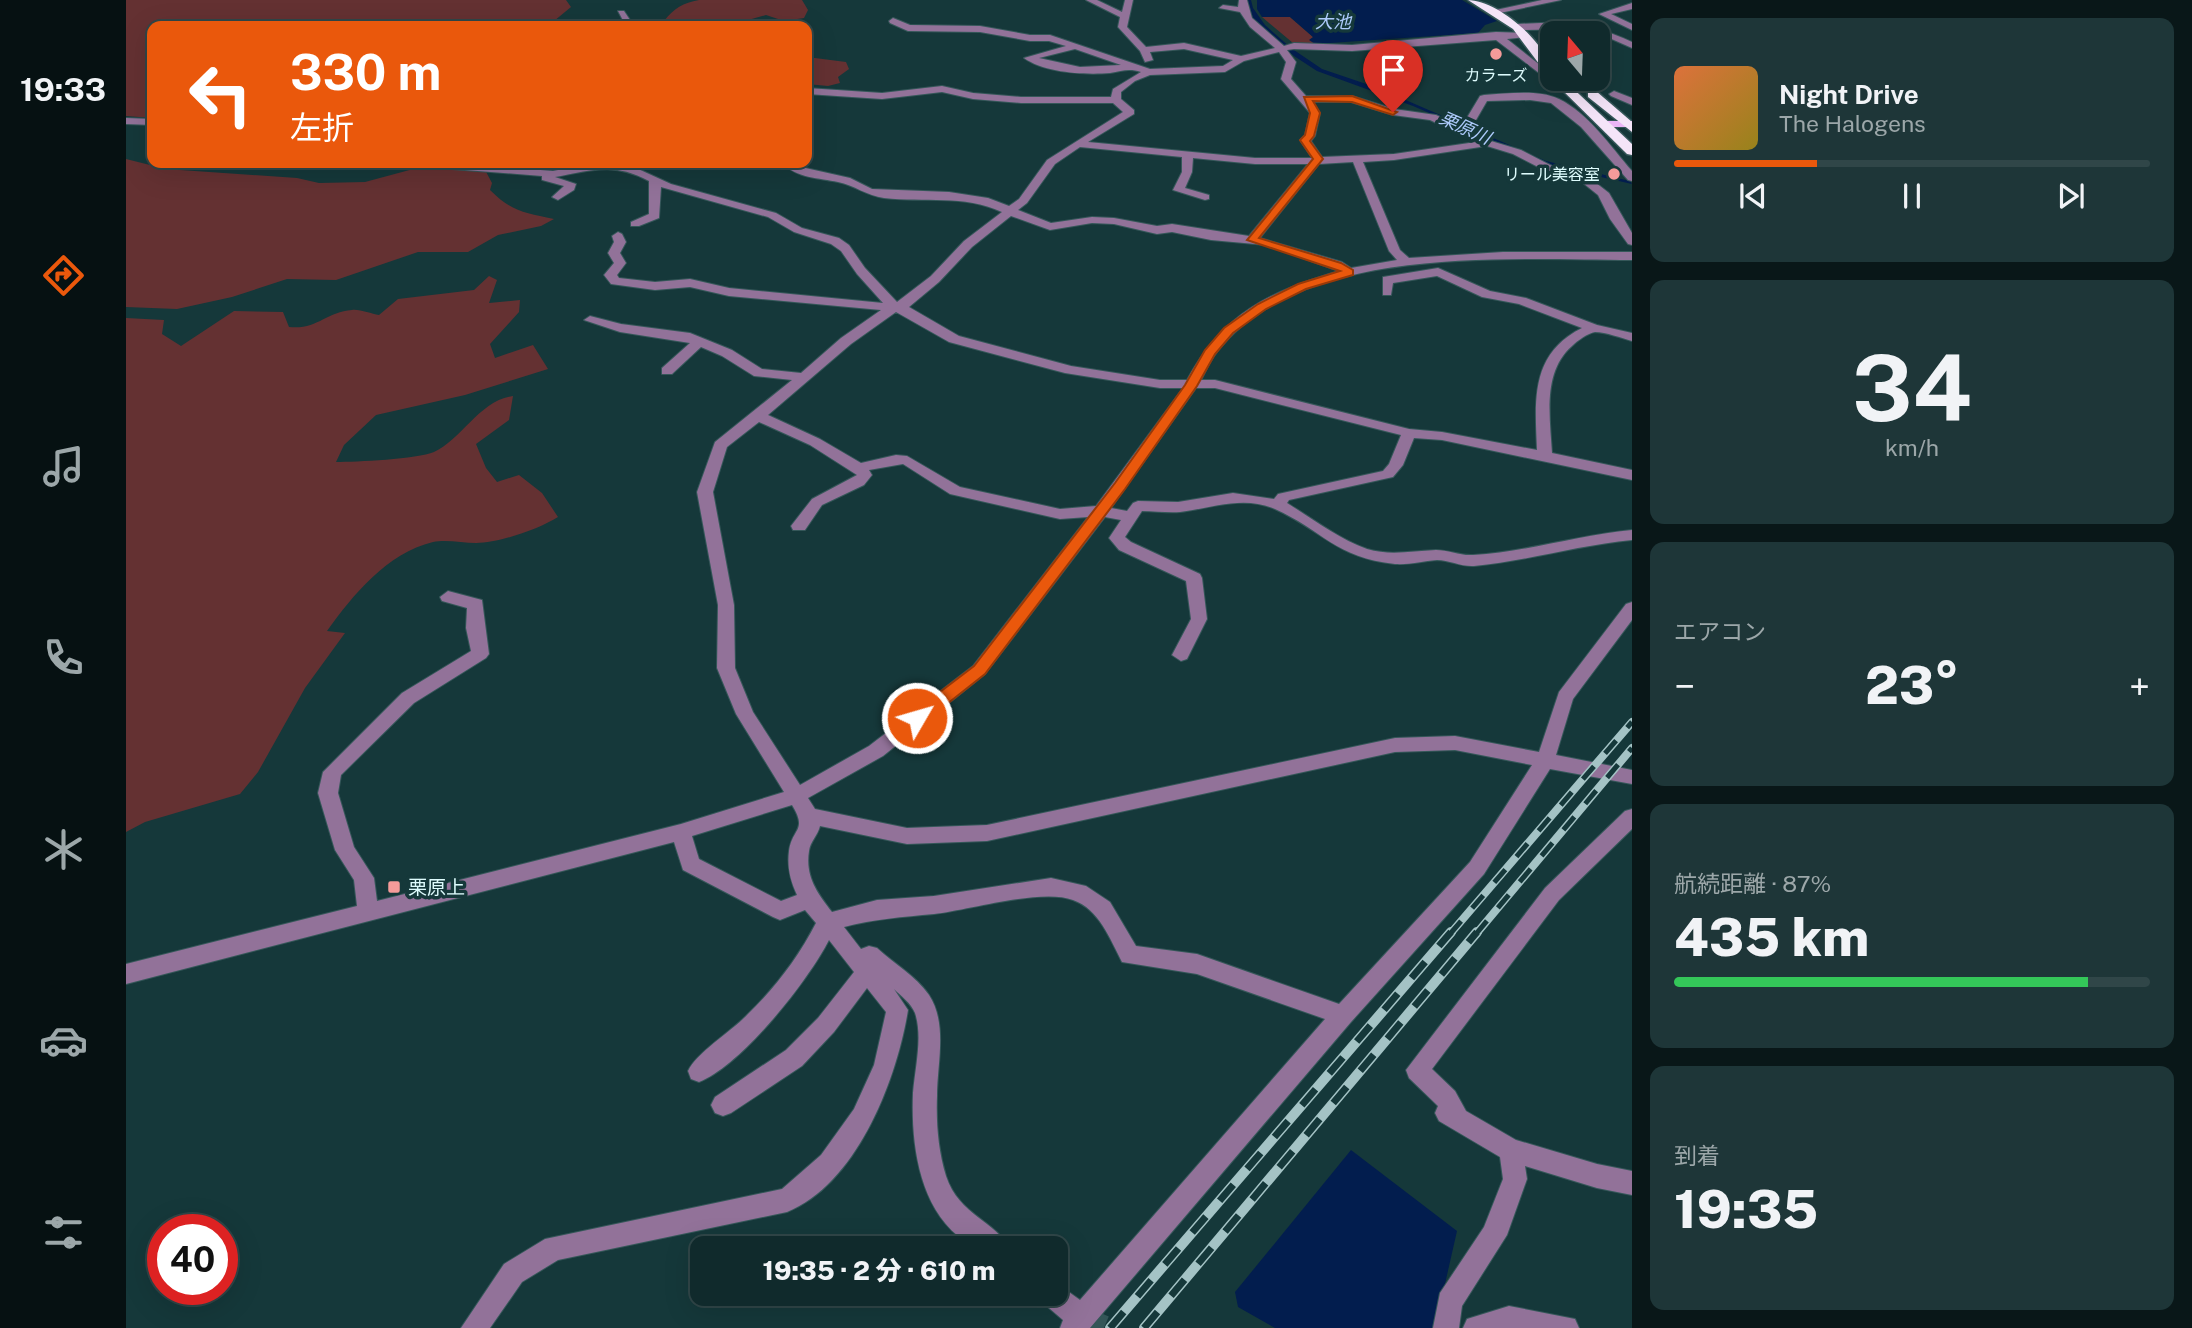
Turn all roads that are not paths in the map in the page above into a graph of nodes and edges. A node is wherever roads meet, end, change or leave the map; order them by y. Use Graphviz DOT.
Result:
graph roads {
  1 [pos="1090,0"];
  2 [pos="1129,0"];
  3 [pos="1473,0"];
  4 [pos="1557,0"];
  5 [pos="1243,5"];
  6 [pos="1632,6"];
  7 [pos="1223,8"];
  8 [pos="1495,11"];
  9 [pos="1257,12"];
  10 [pos="621,13"];
  11 [pos="1124,16"];
  12 [pos="627,21"];
  13 [pos="893,21"];
  14 [pos="1632,27"];
  15 [pos="1520,31"];
  16 [pos="1496,35"];
  17 [pos="1632,45"];
  18 [pos="1078,47"];
  19 [pos="1286,47"];
  20 [pos="1540,48"];
  21 [pos="1144,50"];
  22 [pos="1540,58"];
  23 [pos="1241,59"];
  24 [pos="1130,65"];
  25 [pos="1540,69"];
  26 [pos="1147,71"];
  27 [pos="812,91"];
  28 [pos="1570,91"];
  29 [pos="1589,91"];
  30 [pos="1614,94"];
  31 [pos="1307,99"];
  32 [pos="1116,100"];
  33 [pos="1632,102"];
  34 [pos="126,121"];
  35 [pos="147,122"];
  36 [pos="1606,124"];
  37 [pos="1631,125"];
  38 [pos="1460,126"];
  39 [pos="1487,143"];
  40 [pos="1079,144"];
  41 [pos="1632,151"];
  42 [pos="1188,154"];
  43 [pos="1357,160"];
  44 [pos="1317,161"];
  45 [pos="479,168"];
  46 [pos="583,168"];
  47 [pos="631,168"];
  48 [pos="794,168"];
  49 [pos="505,170"];
  50 [pos="1632,178"];
  51 [pos="654,181"];
  52 [pos="558,197"];
  53 [pos="1205,197"];
  54 [pos="1011,211"];
  55 [pos="635,223"];
  56 [pos="618,236"];
  57 [pos="1252,240"];
  58 [pos="1632,241"];
  59 [pos="1632,256"];
  60 [pos="1406,262"];
  61 [pos="1435,265"];
  62 [pos="1349,272"];
  63 [pos="1387,292"];
  64 [pos="894,307"];
  65 [pos="590,320"];
  66 [pos="1593,328"];
  67 [pos="1632,337"];
  68 [pos="699,342"];
  69 [pos="667,371"];
  70 [pos="803,377"];
  71 [pos="1191,386"];
  72 [pos="758,416"];
  73 [pos="1409,433"];
  74 [pos="1545,456"];
  75 [pos="860,468"];
  76 [pos="1632,475"];
  77 [pos="1279,505"];
  78 [pos="1100,511"];
  79 [pos="1130,517"];
  80 [pos="799,526"];
  81 [pos="1632,535"];
  82 [pos="448,597"];
  83 [pos="1632,608"];
  84 [pos="1181,655"];
  85 [pos="1545,761"];
  86 [pos="1632,778"];
  87 [pos="796,796"];
  88 [pos="809,816"];
  89 [pos="1632,817"];
  90 [pos="681,832"];
  91 [pos="809,899"];
  92 [pos="368,912"];
  93 [pos="827,922"];
  94 [pos="864,966"];
  95 [pos="126,974"];
  96 [pos="1343,1015"];
  97 [pos="699,1071"];
  98 [pos="723,1105"];
  99 [pos="1511,1150"];
  100 [pos="1632,1183"];
  101 [pos="980,1236"];
  102 [pos="1062,1306"];
  103 [pos="1077,1323"];
  104 [pos="474,1328"];
  105 [pos="1446,1328"];
  106 [pos="1476,1328"];
  107 [pos="1566,1328"];
  1 -- 11 [label="street"];
  2 -- 11 [label="street"];
  3 -- 8 [label="highway"];
  4 -- 8 [label="street"];
  5 -- 7 [label="street"];
  5 -- 19 [label="street"];
  6 -- 14 [label="street"];
  8 -- 15 [label="highway"];
  9 -- 19 [label="street"];
  10 -- 12 [label="street"];
  11 -- 21 [label="street"];
  13 -- 18 [label="street"];
  15 -- 16 [label="street"];
  15 -- 17 [label="street"];
  15 -- 20 [label="highway"];
  15 -- 22 [label="highway"];
  16 -- 19 [label="street"];
  16 -- 25 [label="street"];
  18 -- 24 [label="street"];
  18 -- 24 [label="street"];
  19 -- 23 [label="street"];
  19 -- 31 [label="street"];
  21 -- 23 [label="street"];
  21 -- 26 [label="street"];
  23 -- 26 [label="street"];
  24 -- 26 [label="street"];
  26 -- 32 [label="street"];
  27 -- 32 [label="street"];
  28 -- 36 [label="highway"];
  29 -- 37 [label="highway"];
  30 -- 33 [label="street"];
  31 -- 38 [label="street"];
  31 -- 44 [label="street"];
  32 -- 40 [label="street"];
  34 -- 35 [label="street"];
  36 -- 37 [label="main road"];
  36 -- 41 [label="highway"];
  38 -- 39 [label="street"];
  38 -- 50 [label="street"];
  39 -- 43 [label="street"];
  39 -- 58 [label="street"];
  40 -- 42 [label="street"];
  40 -- 54 [label="street"];
  42 -- 44 [label="street"];
  42 -- 53 [label="street"];
  43 -- 44 [label="street"];
  43 -- 60 [label="street"];
  44 -- 57 [label="street"];
  45 -- 49 [label="street"];
  46 -- 49 [label="street"];
  47 -- 51 [label="street"];
  48 -- 54 [label="street"];
  49 -- 52 [label="street"];
  51 -- 55 [label="street"];
  51 -- 64 [label="street"];
  54 -- 57 [label="street"];
  54 -- 64 [label="street"];
  56 -- 64 [label="street"];
  57 -- 62 [label="street"];
  59 -- 61 [label="street"];
  60 -- 61 [label="street"];
  60 -- 62 [label="street"];
  61 -- 63 [label="street"];
  61 -- 66 [label="street"];
  62 -- 71 [label="street"];
  64 -- 70 [label="street"];
  64 -- 71 [label="street"];
  65 -- 68 [label="street"];
  66 -- 67 [label="street"];
  66 -- 74 [label="street"];
  68 -- 69 [label="street"];
  68 -- 70 [label="street"];
  70 -- 72 [label="street"];
  71 -- 73 [label="street"];
  71 -- 78 [label="street"];
  72 -- 75 [label="street"];
  72 -- 87 [label="street"];
  73 -- 74 [label="street"];
  73 -- 77 [label="street"];
  74 -- 76 [label="street"];
  75 -- 78 [label="street"];
  75 -- 80 [label="street"];
  77 -- 79 [label="street"];
  77 -- 81 [label="street"];
  78 -- 79 [label="street"];
  78 -- 87 [label="street"];
  79 -- 84 [label="street"];
  82 -- 92 [label="street"];
  83 -- 85 [label="street"];
  85 -- 86 [label="street"];
  85 -- 88 [label="street"];
  85 -- 96 [label="street"];
  87 -- 88 [label="street"];
  87 -- 90 [label="street"];
  88 -- 91 [label="street"];
  89 -- 99 [label="street"];
  90 -- 91 [label="street"];
  90 -- 92 [label="street"];
  91 -- 93 [label="street"];
  92 -- 95 [label="street"];
  93 -- 94 [label="street"];
  93 -- 96 [label="street"];
  93 -- 97 [label="street"];
  94 -- 98 [label="street"];
  94 -- 101 [label="street"];
  94 -- 104 [label="street"];
  96 -- 103 [label="street"];
  99 -- 100 [label="street"];
  99 -- 105 [label="street"];
  102 -- 103 [label="street"];
  106 -- 107 [label="street"];
}
